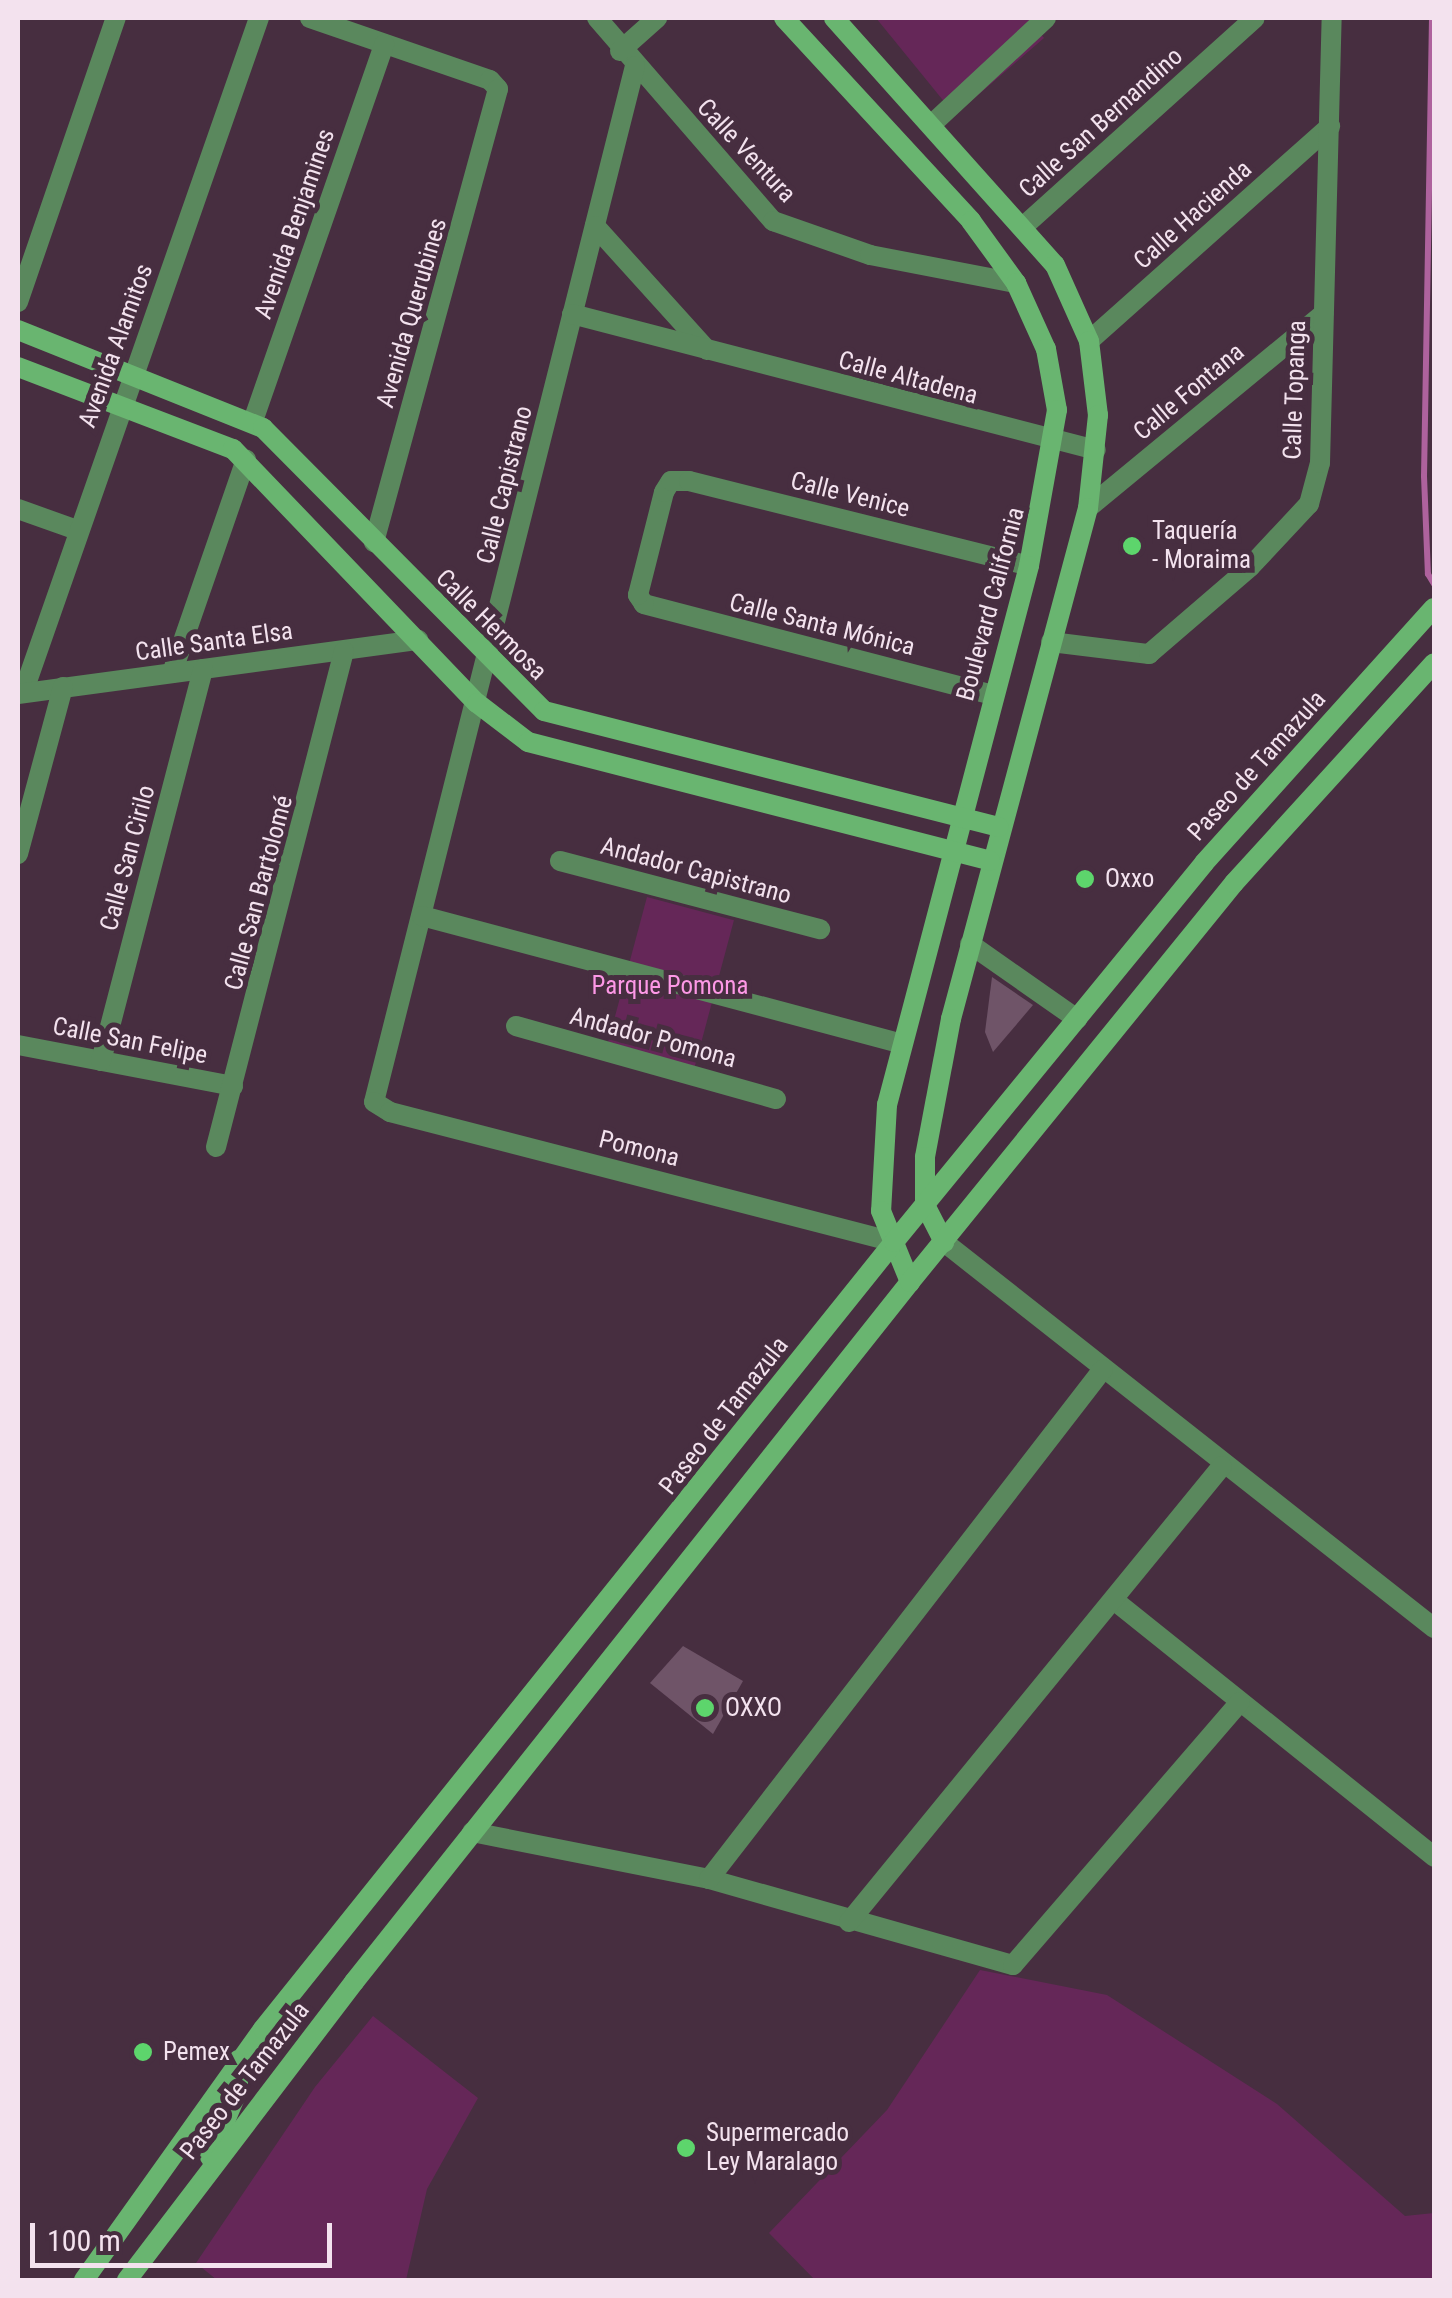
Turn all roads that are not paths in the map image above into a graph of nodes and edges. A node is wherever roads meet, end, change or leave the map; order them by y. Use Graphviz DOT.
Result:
graph roads {
  1 [pos="116,18"];
  2 [pos="259,18"];
  3 [pos="310,18"];
  4 [pos="596,18"];
  5 [pos="657,18"];
  6 [pos="784,18"];
  7 [pos="834,18"];
  8 [pos="1255,18"];
  9 [pos="1332,18"];
  10 [pos="1037,20"];
  11 [pos="384,44"];
  12 [pos="628,58"];
  13 [pos="931,125"];
  14 [pos="1330,126"];
  15 [pos="1025,225"];
  16 [pos="595,226"];
  17 [pos="1016,283"];
  18 [pos="18,302"];
  19 [pos="572,314"];
  20 [pos="1322,314"];
  21 [pos="18,330"];
  22 [pos="1089,342"];
  23 [pos="709,352"];
  24 [pos="18,367"];
  25 [pos="133,373"];
  26 [pos="121,407"];
  27 [pos="253,421"];
  28 [pos="1056,442"];
  29 [pos="1096,450"];
  30 [pos="246,459"];
  31 [pos="18,508"];
  32 [pos="1088,508"];
  33 [pos="77,530"];
  34 [pos="374,542"];
  35 [pos="1029,566"];
  36 [pos="640,600"];
  37 [pos="1431,613"];
  38 [pos="418,640"];
  39 [pos="1052,642"];
  40 [pos="344,651"];
  41 [pos="26,656"];
  42 [pos="488,658"];
  43 [pos="1434,663"];
  44 [pos="203,668"];
  45 [pos="172,673"];
  46 [pos="62,687"];
  47 [pos="20,693"];
  48 [pos="993,695"];
  49 [pos="477,703"];
  50 [pos="959,819"];
  51 [pos="998,827"];
  52 [pos="952,853"];
  53 [pos="18,854"];
  54 [pos="560,861"];
  55 [pos="990,861"];
  56 [pos="422,916"];
  57 [pos="820,930"];
  58 [pos="970,944"];
  59 [pos="1078,1020"];
  60 [pos="516,1026"];
  61 [pos="902,1044"];
  62 [pos="18,1045"];
  63 [pos="101,1061"];
  64 [pos="232,1086"];
  65 [pos="776,1099"];
  66 [pos="374,1102"];
  67 [pos="216,1146"];
  68 [pos="926,1206"];
  69 [pos="894,1242"];
  70 [pos="944,1242"];
  71 [pos="910,1282"];
  72 [pos="1103,1369"];
  73 [pos="1222,1466"];
  74 [pos="1115,1602"];
  75 [pos="1434,1628"];
  76 [pos="1240,1702"];
  77 [pos="508,1728"];
  78 [pos="538,1750"];
  79 [pos="472,1832"];
  80 [pos="1434,1857"];
  81 [pos="709,1879"];
  82 [pos="849,1922"];
  83 [pos="238,2060"];
  84 [pos="204,2173"];
  85 [pos="84,2280"];
  86 [pos="128,2280"];
  1 -- 18 [label="street"];
  2 -- 25 [label="street, Avenida Alamitos"];
  3 -- 11 [label="street"];
  4 -- 12 [label="street, Calle Ventura"];
  5 -- 12 [label="street"];
  6 -- 17 [label="street, Boulevard California"];
  7 -- 13 [label="street"];
  8 -- 15 [label="street, Calle San Bernandino"];
  9 -- 14 [label="street, Calle Topanga"];
  10 -- 13 [label="street"];
  11 -- 27 [label="street, Avenida Benjamines"];
  11 -- 34 [label="street, Avenida Querubines"];
  12 -- 16 [label="street, Calle Capistrano"];
  12 -- 17 [label="street, Calle Ventura"];
  13 -- 15 [label="street"];
  14 -- 20 [label="street, Calle Topanga"];
  14 -- 22 [label="street, Calle Hacienda"];
  15 -- 22 [label="street"];
  16 -- 19 [label="street, Calle Capistrano"];
  16 -- 23 [label="street"];
  17 -- 28 [label="street, Boulevard California"];
  19 -- 23 [label="street, Calle Altadena"];
  19 -- 42 [label="street, Calle Capistrano"];
  20 -- 32 [label="street, Calle Fontana"];
  20 -- 39 [label="street, Calle Topanga"];
  21 -- 25 [label="street, Calle Hermosa"];
  22 -- 29 [label="street"];
  23 -- 28 [label="street, Calle Altadena"];
  24 -- 26 [label="street"];
  25 -- 26 [label="street, Avenida Alamitos"];
  25 -- 27 [label="street, Calle Hermosa"];
  26 -- 30 [label="street"];
  26 -- 33 [label="street, Avenida Alamitos"];
  27 -- 34 [label="street, Calle Hermosa"];
  28 -- 29 [label="street, Calle Altadena"];
  28 -- 35 [label="street, Boulevard California"];
  29 -- 32 [label="street"];
  30 -- 38 [label="street"];
  30 -- 45 [label="street"];
  31 -- 33 [label="street"];
  32 -- 39 [label="street"];
  33 -- 41 [label="street, Avenida Alamitos"];
  34 -- 42 [label="street, Calle Hermosa"];
  35 -- 36 [label="street, Calle Venice"];
  35 -- 48 [label="street, Boulevard California"];
  36 -- 48 [label="street, Calle Santa Mónica"];
  37 -- 59 [label="street, Paseo de Tamazula"];
  38 -- 40 [label="street, Calle Santa Elsa"];
  38 -- 49 [label="street"];
  39 -- 51 [label="street"];
  40 -- 44 [label="street, Calle Santa Elsa"];
  40 -- 64 [label="street, Calle San Bartolomé"];
  41 -- 47 [label="street, Avenida Alamitos"];
  42 -- 49 [label="street, Calle Capistrano"];
  42 -- 50 [label="street, Calle Hermosa"];
  43 -- 70 [label="street, Paseo de Tamazula"];
  44 -- 45 [label="street, Calle Santa Elsa"];
  44 -- 63 [label="street, Calle San Cirilo"];
  45 -- 46 [label="street, Calle Santa Elsa"];
  46 -- 47 [label="street, Calle Santa Elsa"];
  46 -- 53 [label="street"];
  48 -- 50 [label="street, Boulevard California"];
  49 -- 52 [label="street"];
  49 -- 56 [label="street, Calle Capistrano"];
  50 -- 51 [label="street, Calle Hermosa"];
  50 -- 52 [label="street, Boulevard California"];
  51 -- 55 [label="street"];
  52 -- 55 [label="street"];
  52 -- 61 [label="street, Boulevard California"];
  54 -- 57 [label="street, Andador Capistrano"];
  55 -- 58 [label="street"];
  56 -- 61 [label="street"];
  56 -- 66 [label="street, Calle Capistrano"];
  58 -- 59 [label="street"];
  58 -- 68 [label="street"];
  59 -- 68 [label="street, Paseo de Tamazula"];
  60 -- 65 [label="street, Andador Pomona"];
  61 -- 69 [label="street, Boulevard California"];
  62 -- 63 [label="street, Calle San Felipe"];
  63 -- 64 [label="street, Calle San Felipe"];
  64 -- 67 [label="street, Calle San Bartolomé"];
  66 -- 69 [label="street, Pomona"];
  68 -- 69 [label="street, Paseo de Tamazula"];
  68 -- 70 [label="street"];
  69 -- 71 [label="street, Boulevard California"];
  69 -- 77 [label="street, Paseo de Tamazula"];
  70 -- 71 [label="street, Paseo de Tamazula"];
  70 -- 72 [label="street"];
  71 -- 78 [label="street, Paseo de Tamazula"];
  72 -- 73 [label="street"];
  72 -- 81 [label="street"];
  73 -- 74 [label="street"];
  73 -- 75 [label="street"];
  74 -- 76 [label="street"];
  74 -- 82 [label="street"];
  76 -- 80 [label="street"];
  76 -- 82 [label="street"];
  77 -- 78 [label="street"];
  77 -- 83 [label="street, Paseo de Tamazula"];
  78 -- 79 [label="street, Paseo de Tamazula"];
  79 -- 81 [label="street"];
  79 -- 84 [label="street, Paseo de Tamazula"];
  81 -- 82 [label="street"];
  83 -- 84 [label="street"];
  83 -- 85 [label="street, Paseo de Tamazula"];
  84 -- 86 [label="street, Paseo de Tamazula"];
}
